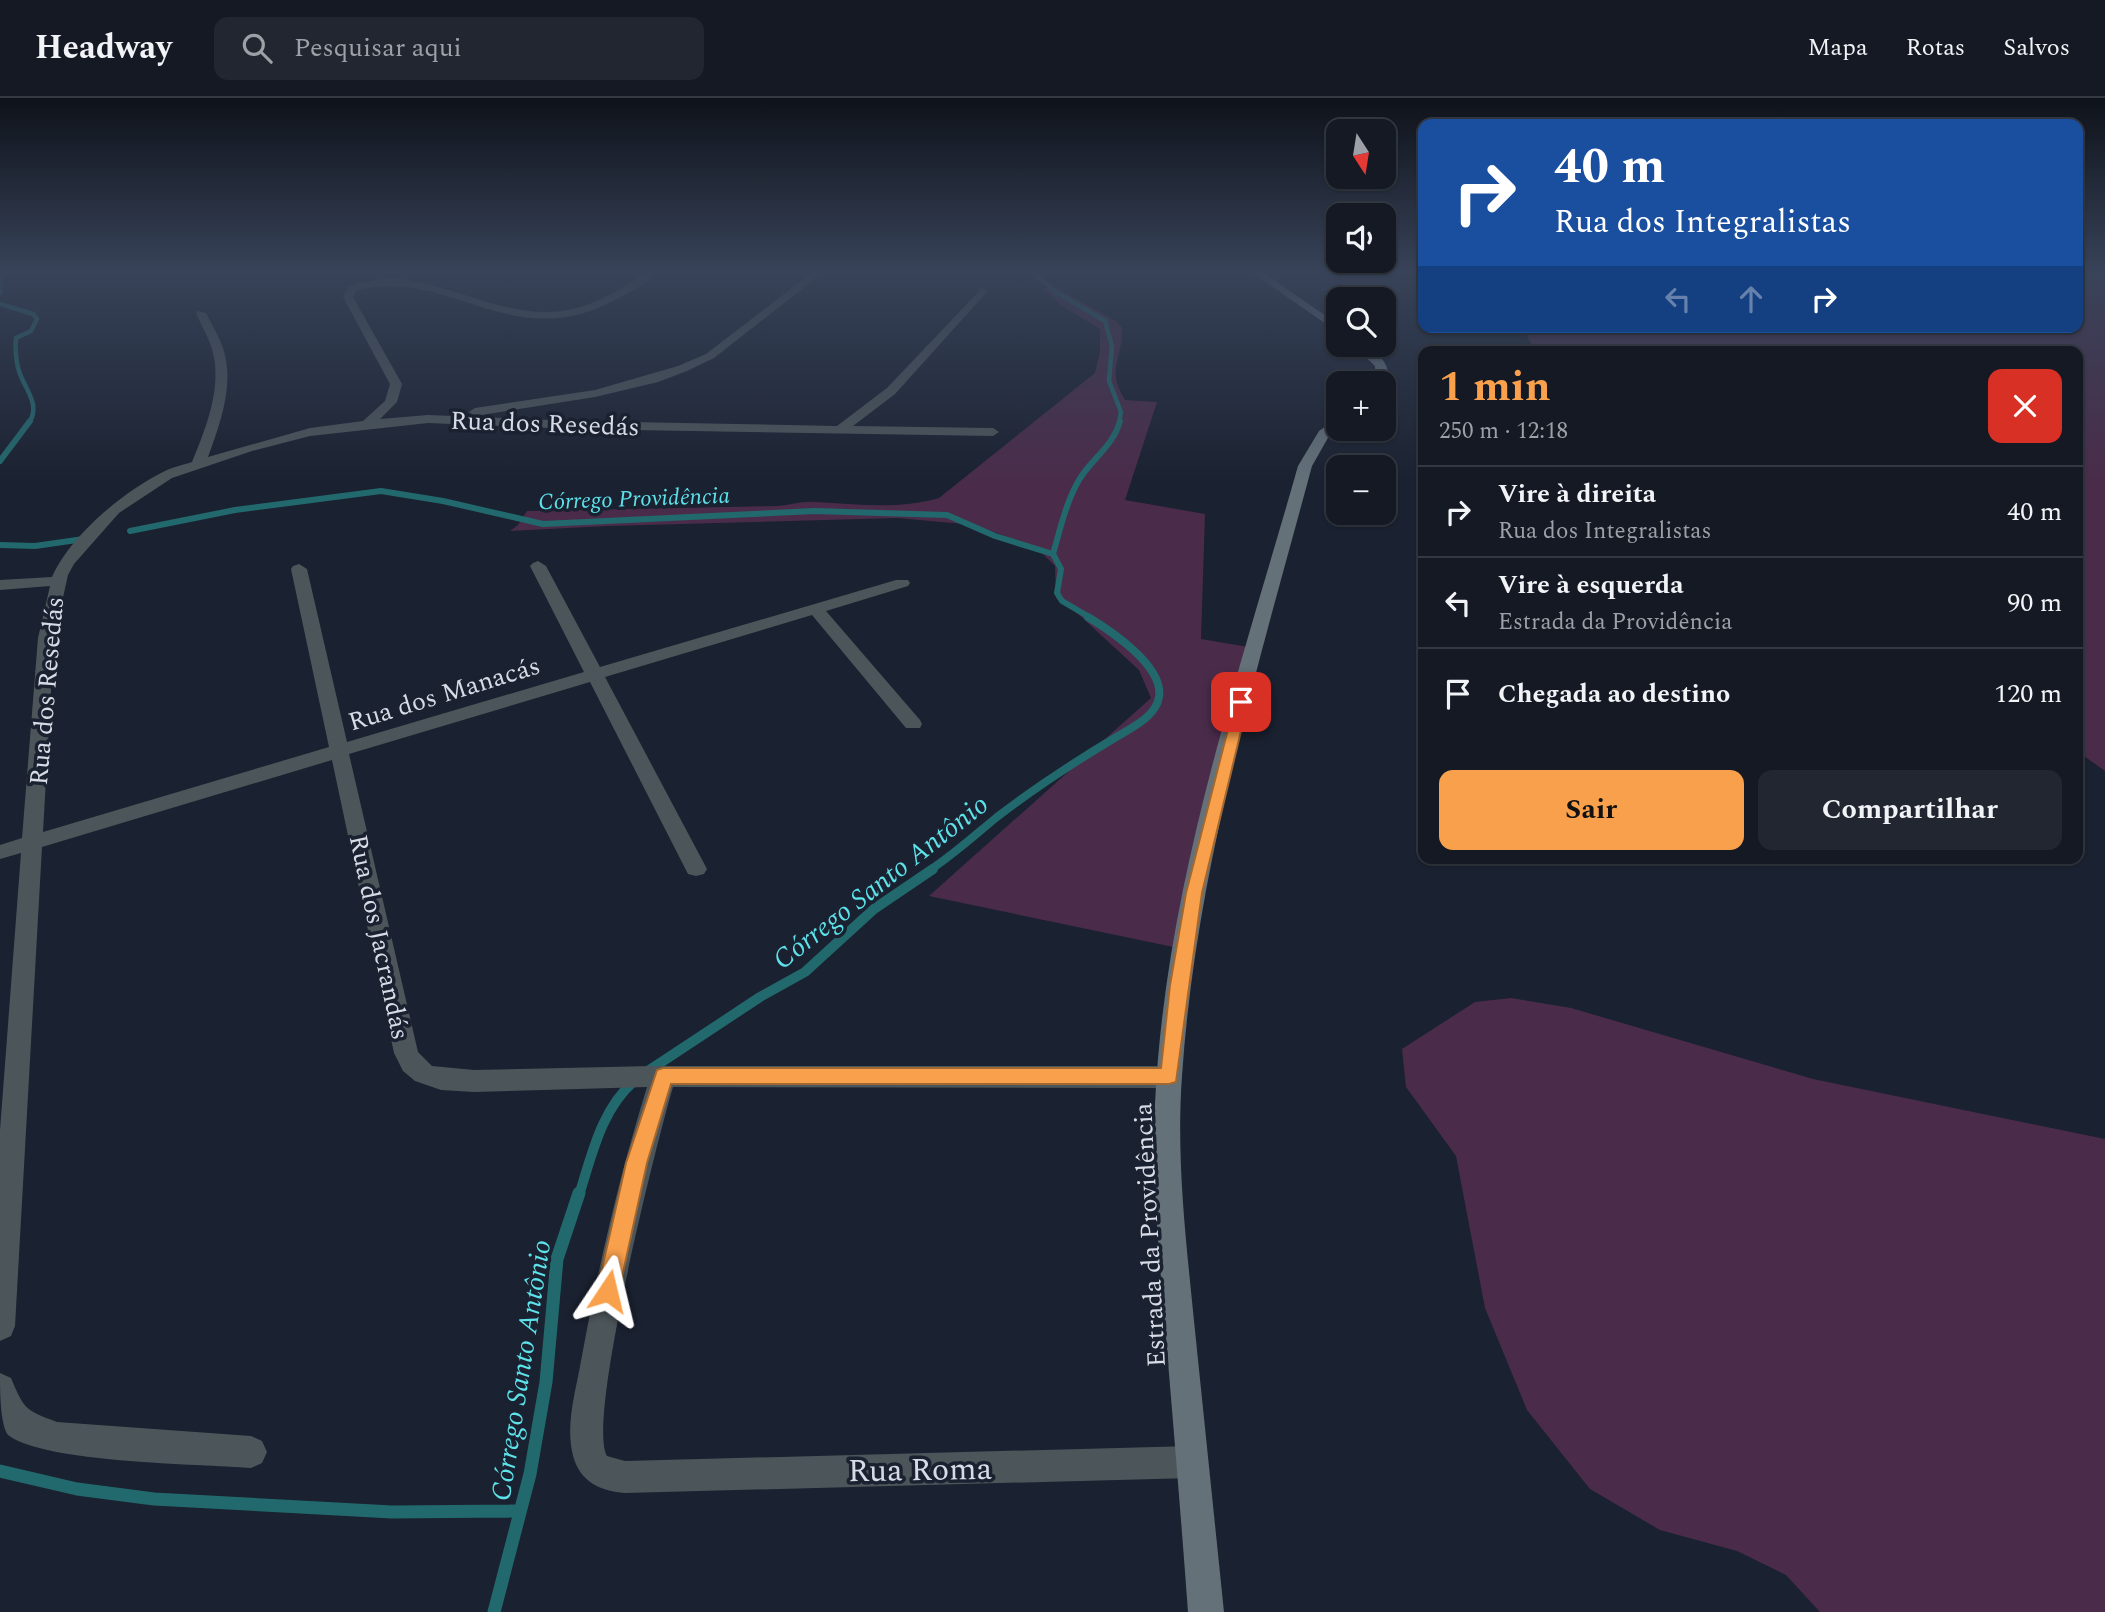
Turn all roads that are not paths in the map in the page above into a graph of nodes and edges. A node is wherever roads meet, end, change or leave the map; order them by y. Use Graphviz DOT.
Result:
graph roads {
  1 [pos="213,342"];
  2 [pos="373,342"];
  3 [pos="729,342"];
  4 [pos="936,342"];
  5 [pos="1373,357"];
  6 [pos="1384,371"];
  7 [pos="428,419"];
  8 [pos="368,423"];
  9 [pos="841,429"];
  10 [pos="993,432"];
  11 [pos="1326,433"];
  12 [pos="198,464"];
  13 [pos="538,566"];
  14 [pos="299,569"];
  15 [pos="57,581"];
  16 [pos="902,583"];
  17 [pos="0,585"];
  18 [pos="815,609"];
  19 [pos="594,675"];
  20 [pos="913,724"];
  21 [pos="339,751"];
  22 [pos="33,842"];
  23 [pos="0,852"];
  24 [pos="696,869"];
  25 [pos="658,1076"];
  26 [pos="1169,1076"];
  27 [pos="0,1326"];
  28 [pos="0,1389"];
  29 [pos="251,1452"];
  30 [pos="1192,1462"];
  31 [pos="1206,1612"];
  1 -- 12 [label="street"];
  2 -- 8 [label="street"];
  3 -- 7 [label="street"];
  4 -- 9 [label="street"];
  5 -- 6 [label="street"];
  7 -- 8 [label="street, Rua dos Resedás"];
  7 -- 9 [label="street, Rua dos Resedás"];
  8 -- 12 [label="street, Rua dos Resedás"];
  9 -- 10 [label="street, Rua dos Resedás"];
  11 -- 26 [label="street, Estrada da Providência"];
  12 -- 15 [label="street, Rua dos Resedás"];
  13 -- 19 [label="street"];
  14 -- 21 [label="street, Rua dos Jacrandás"];
  15 -- 17 [label="street"];
  15 -- 22 [label="street, Rua dos Resedás"];
  16 -- 18 [label="street, Rua dos Manacás"];
  18 -- 19 [label="street, Rua dos Manacás"];
  18 -- 20 [label="street"];
  19 -- 21 [label="street, Rua dos Manacás"];
  19 -- 24 [label="street"];
  21 -- 22 [label="street, Rua dos Manacás"];
  21 -- 25 [label="street, Rua dos Jacrandás"];
  22 -- 23 [label="street, Rua dos Manacás"];
  22 -- 27 [label="street, Rua dos Resedás"];
  25 -- 26 [label="street, Rua dos Jacrandás"];
  25 -- 30 [label="street, Rua Roma"];
  26 -- 30 [label="street, Estrada da Providência"];
  28 -- 29 [label="street"];
  30 -- 31 [label="street, Estrada da Providência"];
}
